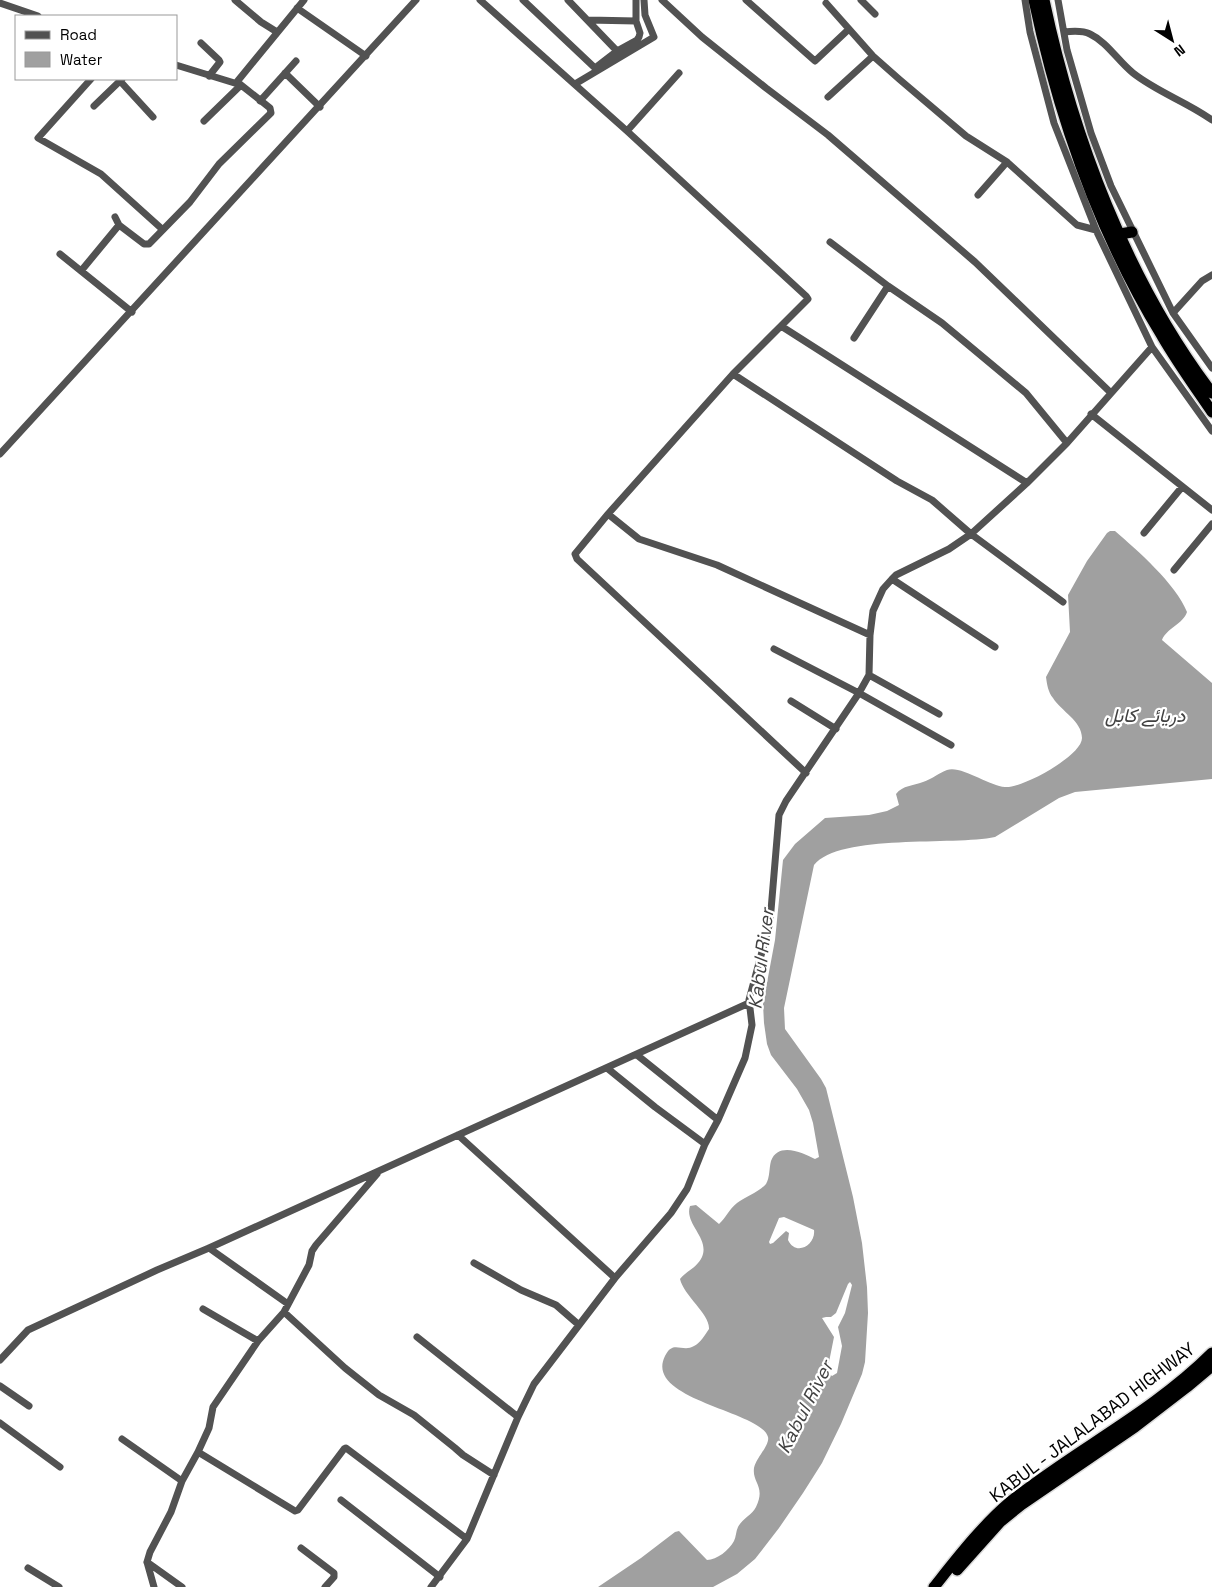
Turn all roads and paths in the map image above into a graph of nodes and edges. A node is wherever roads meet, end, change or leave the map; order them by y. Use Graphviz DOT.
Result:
graph roads {
  1 [pos="235,0"];
  2 [pos="304,0"];
  3 [pos="416,0"];
  4 [pos="480,0"];
  5 [pos="523,0"];
  6 [pos="568,0"];
  7 [pos="636,0"];
  8 [pos="644,0"];
  9 [pos="662,0"];
  10 [pos="746,0"];
  11 [pos="861,0"];
  12 [pos="1025,0"];
  13 [pos="1034,0"];
  14 [pos="1044,0"];
  15 [pos="1058,0"];
  16 [pos="0,3"];
  17 [pos="826,3"];
  18 [pos="297,8"];
  19 [pos="875,14"];
  20 [pos="35,15"];
  21 [pos="588,20"];
  22 [pos="636,21"];
  23 [pos="849,29"];
  24 [pos="277,32"];
  25 [pos="1064,32"];
  26 [pos="200,43"];
  27 [pos="617,51"];
  28 [pos="366,56"];
  29 [pos="872,56"];
  30 [pos="296,60"];
  31 [pos="178,66"];
  32 [pos="285,73"];
  33 [pos="679,73"];
  34 [pos="209,76"];
  35 [pos="90,80"];
  36 [pos="121,80"];
  37 [pos="239,84"];
  38 [pos="575,84"];
  39 [pos="828,98"];
  40 [pos="260,101"];
  41 [pos="94,106"];
  42 [pos="320,106"];
  43 [pos="153,118"];
  44 [pos="1212,120"];
  45 [pos="204,121"];
  46 [pos="627,131"];
  47 [pos="1007,162"];
  48 [pos="1106,187"];
  49 [pos="978,196"];
  50 [pos="115,217"];
  51 [pos="119,225"];
  52 [pos="162,229"];
  53 [pos="1096,230"];
  54 [pos="1132,232"];
  55 [pos="1120,234"];
  56 [pos="830,242"];
  57 [pos="1112,252"];
  58 [pos="60,254"];
  59 [pos="81,271"];
  60 [pos="1212,275"];
  61 [pos="888,286"];
  62 [pos="132,312"];
  63 [pos="1172,313"];
  64 [pos="781,326"];
  65 [pos="854,338"];
  66 [pos="1152,347"];
  67 [pos="1212,368"];
  68 [pos="733,374"];
  69 [pos="1110,392"];
  70 [pos="1212,393"];
  71 [pos="1212,412"];
  72 [pos="1092,414"];
  73 [pos="1212,432"];
  74 [pos="1067,443"];
  75 [pos="0,454"];
  76 [pos="1027,483"];
  77 [pos="1182,487"];
  78 [pos="1212,510"];
  79 [pos="608,514"];
  80 [pos="1212,524"];
  81 [pos="1144,533"];
  82 [pos="971,534"];
  83 [pos="1174,570"];
  84 [pos="892,579"];
  85 [pos="1063,602"];
  86 [pos="870,635"];
  87 [pos="995,647"];
  88 [pos="774,649"];
  89 [pos="869,675"];
  90 [pos="860,693"];
  91 [pos="791,701"];
  92 [pos="939,714"];
  93 [pos="836,729"];
  94 [pos="952,744"];
  95 [pos="806,773"];
  96 [pos="749,1003"];
  97 [pos="637,1055"];
  98 [pos="607,1068"];
  99 [pos="718,1120"];
  100 [pos="458,1136"];
  101 [pos="706,1144"];
  102 [pos="379,1172"];
  103 [pos="209,1248"];
  104 [pos="474,1263"];
  105 [pos="615,1278"];
  106 [pos="288,1304"];
  107 [pos="203,1309"];
  108 [pos="284,1312"];
  109 [pos="579,1325"];
  110 [pos="417,1337"];
  111 [pos="258,1341"];
  112 [pos="1212,1353"];
  113 [pos="0,1360"];
  114 [pos="1212,1366"];
  115 [pos="0,1386"];
  116 [pos="29,1406"];
  117 [pos="518,1417"];
  118 [pos="1132,1422"];
  119 [pos="0,1424"];
  120 [pos="122,1439"];
  121 [pos="198,1452"];
  122 [pos="60,1467"];
  123 [pos="494,1475"];
  124 [pos="182,1481"];
  125 [pos="341,1500"];
  126 [pos="467,1539"];
  127 [pos="301,1548"];
  128 [pos="147,1562"];
  129 [pos="28,1568"];
  130 [pos="440,1577"];
  131 [pos="59,1587"];
  132 [pos="154,1587"];
  133 [pos="182,1587"];
  134 [pos="325,1587"];
  135 [pos="431,1587"];
  136 [pos="934,1587"];
  137 [pos="944,1587"];
  1 -- 24 [label="street"];
  2 -- 18 [label="street"];
  3 -- 28 [label="street"];
  4 -- 38 [label="street"];
  5 -- 27 [label="street"];
  6 -- 21 [label="street"];
  7 -- 22 [label="street"];
  8 -- 38 [label="street"];
  9 -- 69 [label="street"];
  10 -- 23 [label="street"];
  11 -- 19 [label="street"];
  12 -- 53 [label="street"];
  13 -- 57 [label="highway"];
  14 -- 48 [label="highway"];
  15 -- 25 [label="street"];
  16 -- 20 [label="street"];
  17 -- 23 [label="street"];
  18 -- 24 [label="street"];
  18 -- 28 [label="street"];
  21 -- 22 [label="street"];
  21 -- 27 [label="street"];
  22 -- 27 [label="street"];
  23 -- 29 [label="street"];
  24 -- 37 [label="street"];
  25 -- 44 [label="street"];
  25 -- 48 [label="street"];
  26 -- 34 [label="street"];
  28 -- 42 [label="street"];
  29 -- 39 [label="street"];
  29 -- 47 [label="street"];
  30 -- 32 [label="street"];
  31 -- 34 [label="street"];
  32 -- 40 [label="street"];
  32 -- 42 [label="street"];
  33 -- 46 [label="street"];
  34 -- 37 [label="street"];
  35 -- 52 [label="street"];
  36 -- 41 [label="street"];
  36 -- 43 [label="street"];
  37 -- 40 [label="street"];
  37 -- 45 [label="street"];
  38 -- 46 [label="street"];
  40 -- 52 [label="street"];
  42 -- 62 [label="street"];
  46 -- 64 [label="street"];
  47 -- 49 [label="street"];
  47 -- 53 [label="street"];
  48 -- 54 [label="street"];
  48 -- 55 [label="highway"];
  50 -- 51 [label="street"];
  51 -- 52 [label="street"];
  51 -- 59 [label="street"];
  53 -- 57 [label="street"];
  54 -- 55 [label="highway"];
  54 -- 63 [label="street"];
  55 -- 70 [label="highway"];
  56 -- 61 [label="street"];
  57 -- 66 [label="street"];
  57 -- 71 [label="highway"];
  58 -- 59 [label="street"];
  59 -- 62 [label="street"];
  60 -- 63 [label="street"];
  61 -- 65 [label="street"];
  61 -- 74 [label="street"];
  62 -- 75 [label="street"];
  63 -- 67 [label="street"];
  64 -- 68 [label="street"];
  64 -- 76 [label="street"];
  66 -- 69 [label="street"];
  66 -- 73 [label="street"];
  68 -- 79 [label="street"];
  68 -- 82 [label="street"];
  69 -- 72 [label="street"];
  72 -- 74 [label="street"];
  72 -- 77 [label="street"];
  74 -- 76 [label="street"];
  76 -- 82 [label="street"];
  77 -- 78 [label="street"];
  77 -- 81 [label="street"];
  79 -- 86 [label="street"];
  79 -- 95 [label="street"];
  80 -- 83 [label="street"];
  82 -- 84 [label="street"];
  82 -- 85 [label="street"];
  84 -- 86 [label="street"];
  84 -- 87 [label="street"];
  86 -- 89 [label="street"];
  88 -- 90 [label="street"];
  89 -- 90 [label="street"];
  89 -- 92 [label="street"];
  90 -- 93 [label="street"];
  90 -- 94 [label="street"];
  91 -- 93 [label="street"];
  93 -- 95 [label="street"];
  95 -- 96 [label="street"];
  96 -- 97 [label="street"];
  96 -- 99 [label="street"];
  97 -- 98 [label="street"];
  97 -- 99 [label="street"];
  98 -- 100 [label="street"];
  98 -- 101 [label="street"];
  99 -- 101 [label="street"];
  100 -- 102 [label="street"];
  100 -- 105 [label="street"];
  101 -- 105 [label="street"];
  102 -- 103 [label="street"];
  102 -- 106 [label="street"];
  103 -- 106 [label="street"];
  103 -- 113 [label="street"];
  104 -- 109 [label="street"];
  105 -- 109 [label="street"];
  106 -- 108 [label="street"];
  107 -- 111 [label="street"];
  108 -- 111 [label="street"];
  108 -- 123 [label="street"];
  109 -- 117 [label="street"];
  110 -- 117 [label="street"];
  111 -- 121 [label="street"];
  112 -- 118 [label="highway, KABUL - JALALABAD HIGHWAY"];
  114 -- 118 [label="highway, KABUL - JALALABAD HIGHWAY"];
  115 -- 116 [label="street"];
  117 -- 123 [label="street"];
  118 -- 136 [label="highway, KABUL - JALALABAD HIGHWAY"];
  118 -- 137 [label="highway, KABUL - JALALABAD HIGHWAY"];
  119 -- 122 [label="street"];
  120 -- 124 [label="street"];
  121 -- 124 [label="street"];
  121 -- 126 [label="street"];
  123 -- 126 [label="street"];
  124 -- 128 [label="street"];
  125 -- 130 [label="street"];
  126 -- 130 [label="street"];
  127 -- 134 [label="street"];
  128 -- 132 [label="street"];
  128 -- 133 [label="street"];
  129 -- 131 [label="street"];
  130 -- 135 [label="street"];
}
